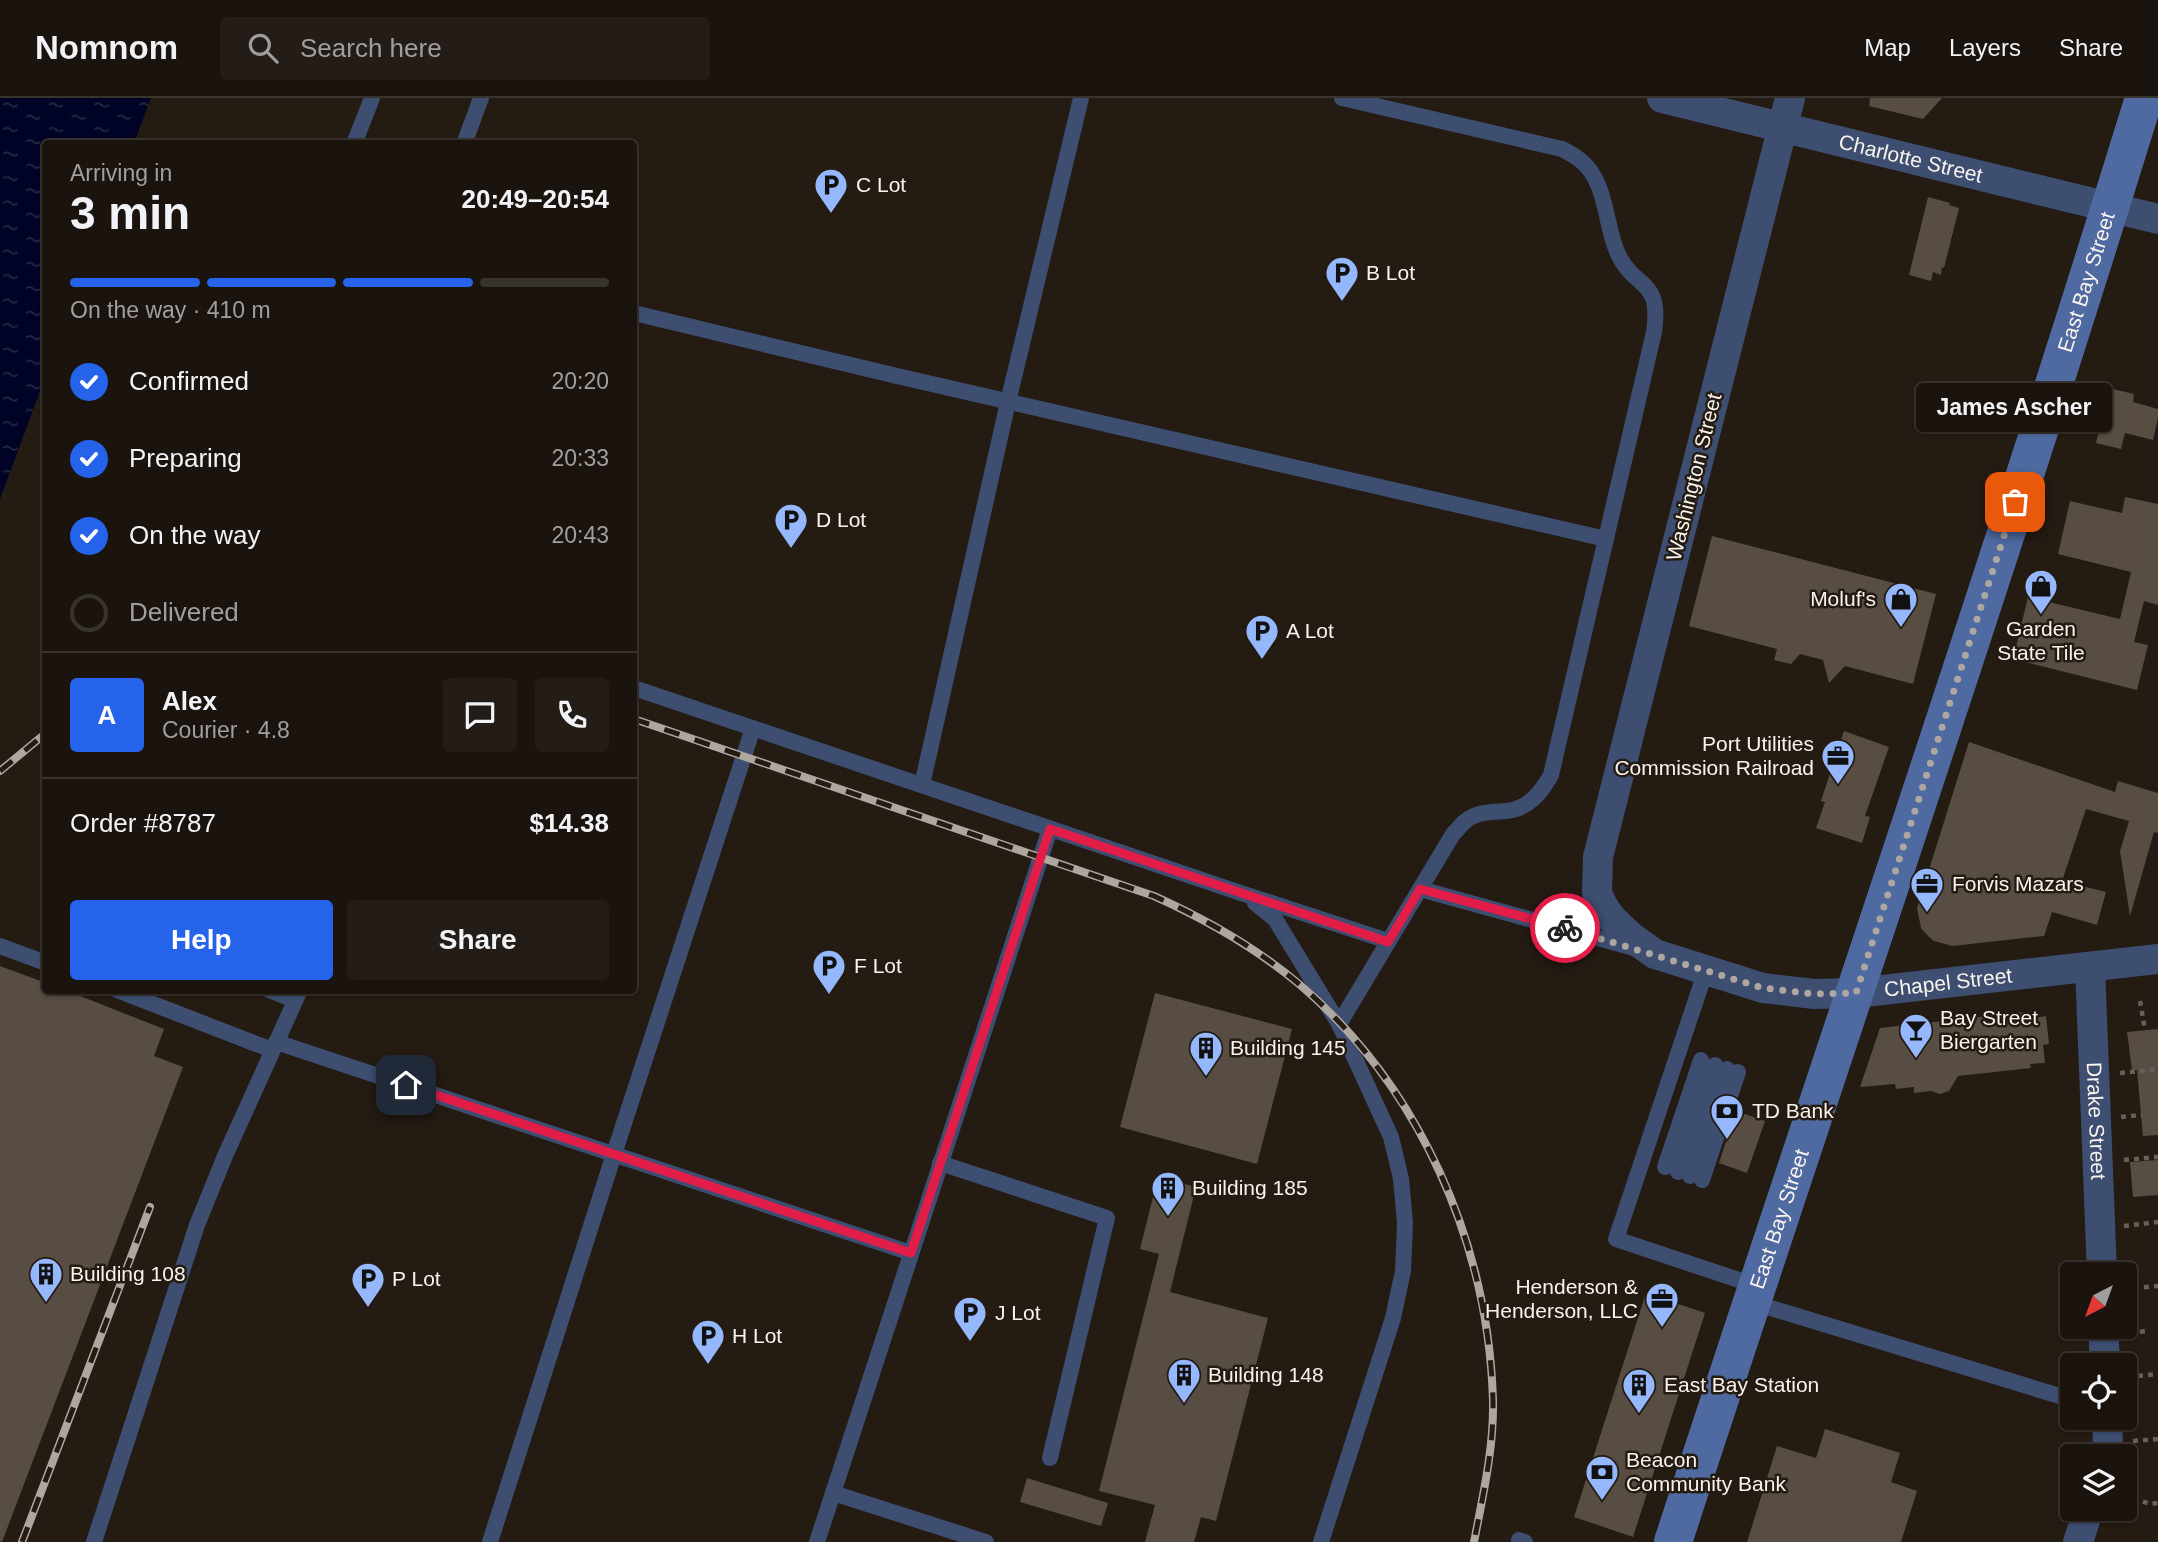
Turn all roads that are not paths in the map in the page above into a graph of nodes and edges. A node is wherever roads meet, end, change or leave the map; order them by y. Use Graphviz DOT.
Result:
graph roads {
  1 [pos="372,98"];
  2 [pos="481,98"];
  3 [pos="1081,98"];
  4 [pos="1342,98"];
  5 [pos="1662,98"];
  6 [pos="1790,98"];
  7 [pos="2144,98"];
  8 [pos="1783,127"];
  9 [pos="356,140"];
  10 [pos="465,140"];
  11 [pos="2110,208"];
  12 [pos="2158,219"];
  13 [pos="637,314"];
  14 [pos="1008,401"];
  15 [pos="1606,538"];
  16 [pos="637,689"];
  17 [pos="754,728"];
  18 [pos="922,785"];
  19 [pos="1050,829"];
  20 [pos="1598,857"];
  21 [pos="1420,889"];
  22 [pos="1235,891"];
  23 [pos="1388,942"];
  24 [pos="0,946"];
  25 [pos="1655,954"];
  26 [pos="2158,959"];
  27 [pos="42,962"];
  28 [pos="2090,967"];
  29 [pos="1706,970"];
  30 [pos="1856,993"];
  31 [pos="128,994"];
  32 [pos="298,995"];
  33 [pos="1339,1024"];
  34 [pos="274,1046"];
  35 [pos="614,1154"];
  36 [pos="940,1163"];
  37 [pos="1684,1174"];
  38 [pos="911,1253"];
  39 [pos="2102,1262"];
  40 [pos="1754,1294"];
  41 [pos="2060,1396"];
  42 [pos="1049,1458"];
  43 [pos="833,1493"];
  44 [pos="2085,1521"];
  45 [pos="94,1542"];
  46 [pos="489,1542"];
  47 [pos="817,1542"];
  48 [pos="986,1542"];
  49 [pos="1321,1542"];
  50 [pos="1674,1542"];
  51 [pos="2078,1542"];
  1 -- 9 [label="lane"];
  2 -- 10 [label="lane"];
  3 -- 14 [label="lane"];
  4 -- 15 [label="lane"];
  5 -- 8 [label="street, Charlotte Street"];
  6 -- 8 [label="street, Washington Street"];
  7 -- 11 [label="main road, East Bay Street"];
  8 -- 11 [label="street, Charlotte Street"];
  8 -- 20 [label="street, Washington Street"];
  11 -- 12 [label="street, Charlotte Street"];
  11 -- 30 [label="main road, East Bay Street"];
  13 -- 14 [label="lane"];
  14 -- 15 [label="lane"];
  14 -- 18 [label="lane"];
  15 -- 21 [label="lane"];
  16 -- 17 [label="lane"];
  17 -- 18 [label="lane"];
  17 -- 35 [label="lane"];
  18 -- 19 [label="lane"];
  19 -- 22 [label="lane"];
  19 -- 36 [label="lane"];
  20 -- 25 [label="street, Chapel Street"];
  21 -- 23 [label="lane"];
  21 -- 25 [label="lane"];
  22 -- 23 [label="lane"];
  22 -- 33 [label="lane"];
  23 -- 33 [label="lane"];
  24 -- 27 [label="lane"];
  25 -- 29 [label="street, Chapel Street"];
  26 -- 28 [label="street, Chapel Street"];
  28 -- 30 [label="street, Chapel Street"];
  28 -- 39 [label="street, Drake Street"];
  29 -- 30 [label="street, Chapel Street"];
  29 -- 40 [label="lane"];
  30 -- 40 [label="main road, East Bay Street"];
  31 -- 34 [label="lane"];
  32 -- 34 [label="lane"];
  33 -- 49 [label="lane"];
  34 -- 35 [label="lane"];
  34 -- 45 [label="lane"];
  35 -- 38 [label="lane"];
  35 -- 46 [label="lane"];
  36 -- 38 [label="lane"];
  36 -- 42 [label="lane"];
  37 -- 37 [label="lane"];
  38 -- 43 [label="lane"];
  40 -- 41 [label="lane"];
  40 -- 50 [label="main road, East Bay Street"];
  43 -- 47 [label="lane"];
  43 -- 48 [label="lane"];
  44 -- 51 [label="street"];
}
